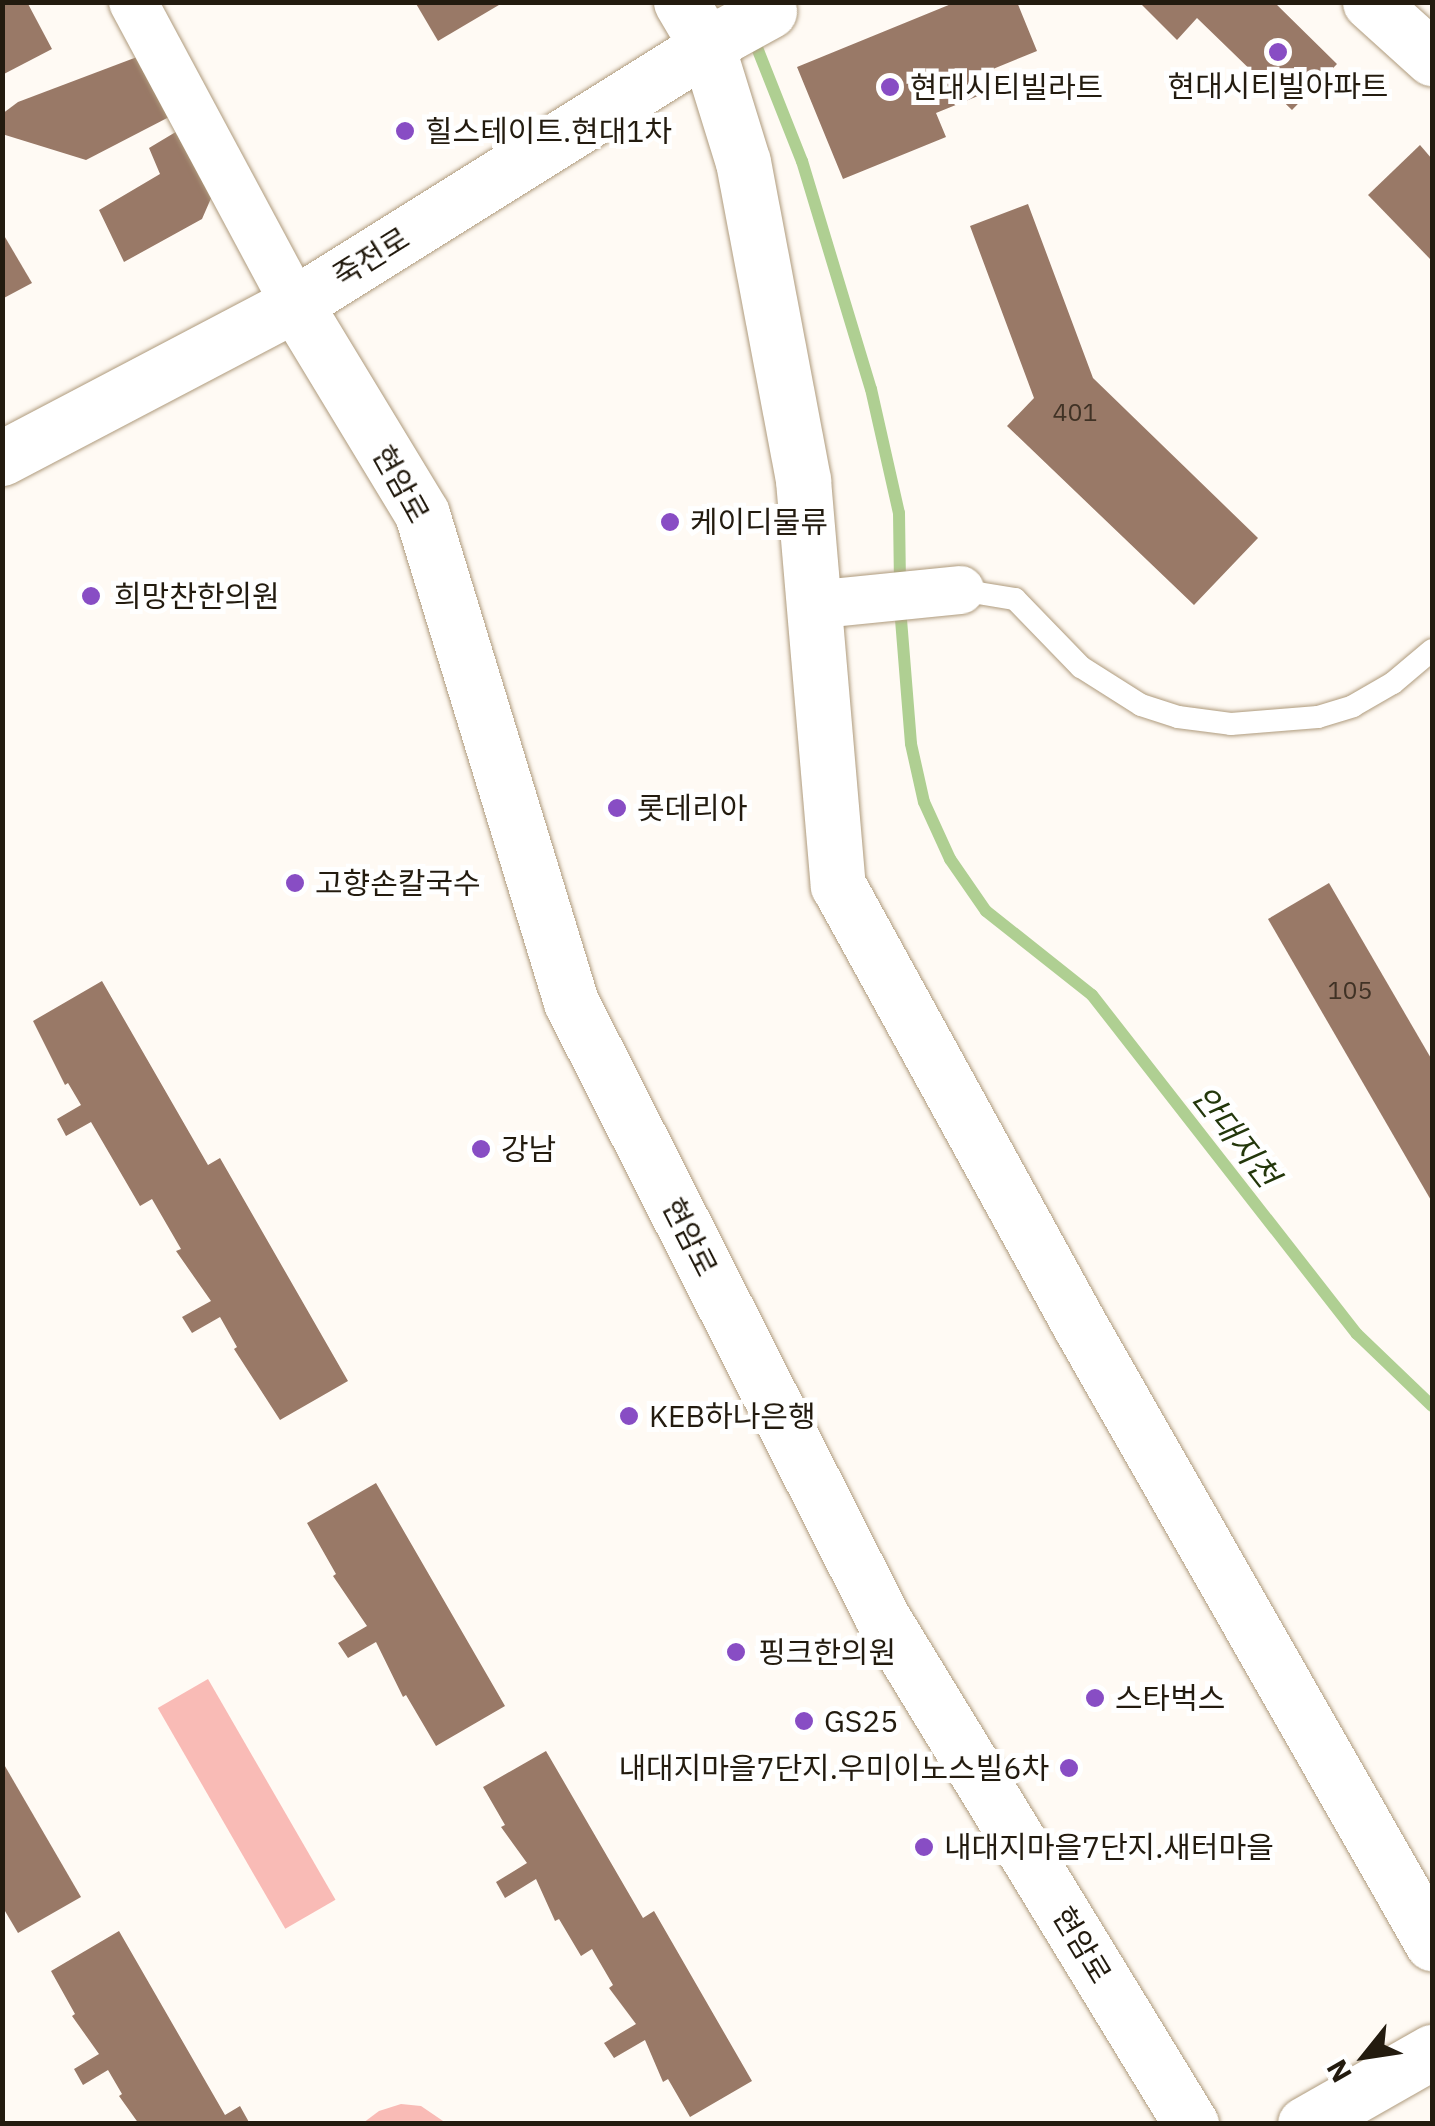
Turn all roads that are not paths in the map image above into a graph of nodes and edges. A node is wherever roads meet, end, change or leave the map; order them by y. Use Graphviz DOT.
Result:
graph roads {
  1 [pos="133,2"];
  2 [pos="1370,2"];
  3 [pos="734,19"];
  4 [pos="1432,58"];
  5 [pos="295,304"];
  6 [pos="2,458"];
  7 [pos="960,590"];
  8 [pos="812,605"];
  9 [pos="1432,650"];
  10 [pos="1432,1943"];
  11 [pos="1432,2052"];
  12 [pos="1191,2124"];
  13 [pos="1305,2124"];
  1 -- 5 [label="street"];
  2 -- 4 [label="street"];
  3 -- 5 [label="street, 죽전로"];
  3 -- 8 [label="street"];
  5 -- 6 [label="street, 죽전로"];
  5 -- 12 [label="street, 현암로"];
  7 -- 8 [label="street"];
  7 -- 9 [label="lane"];
  8 -- 10 [label="street"];
  11 -- 13 [label="street"];
}
